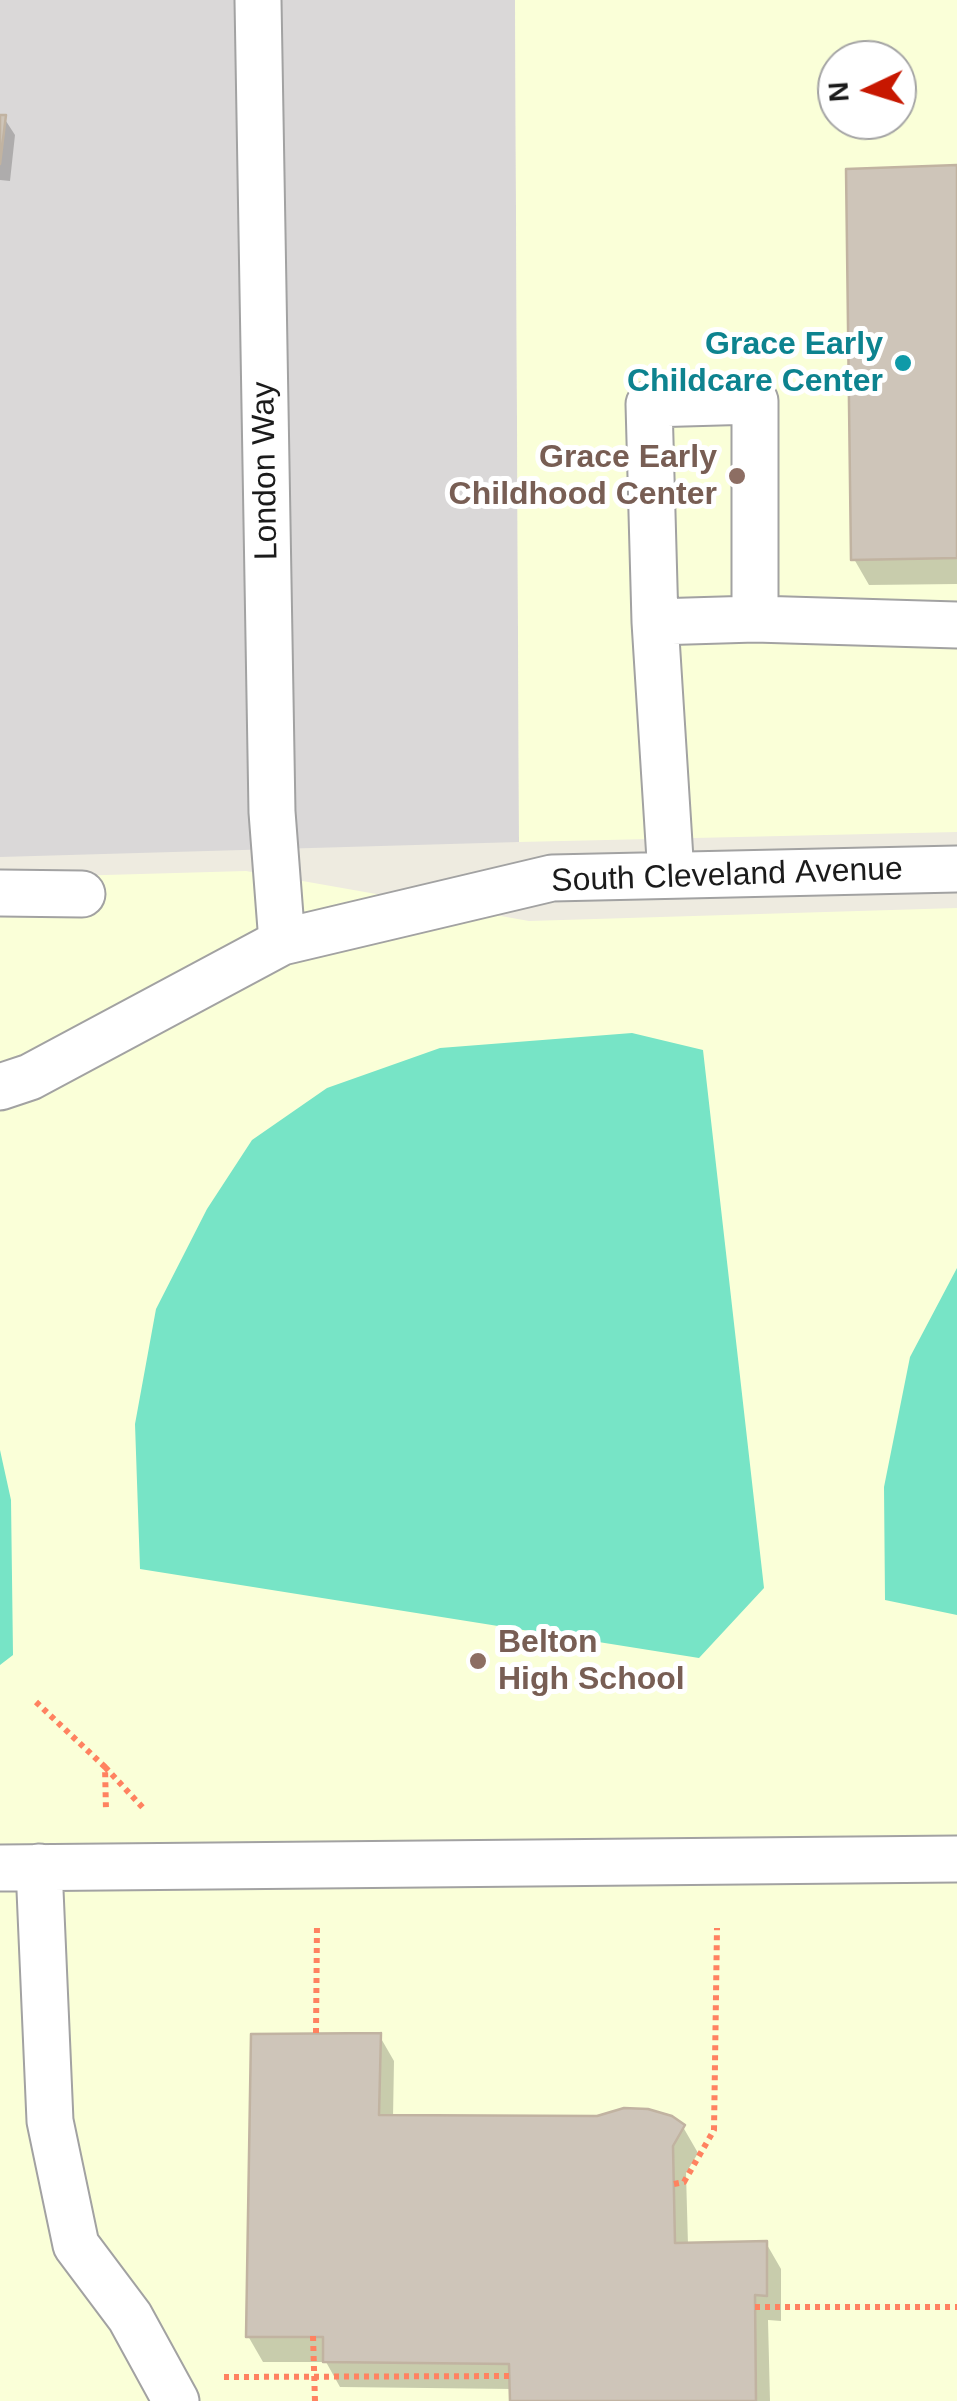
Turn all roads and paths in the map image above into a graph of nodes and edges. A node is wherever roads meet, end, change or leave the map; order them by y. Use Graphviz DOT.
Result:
graph roads {
  1 [pos="258,0"];
  2 [pos="755,619"];
  3 [pos="655,622"];
  4 [pos="957,626"];
  5 [pos="957,870"];
  6 [pos="671,875"];
  7 [pos="0,894"];
  8 [pos="82,894"];
  9 [pos="282,942"];
  10 [pos="0,1088"];
  11 [pos="36,1702"];
  12 [pos="106,1767"];
  13 [pos="106,1810"];
  14 [pos="145,1810"];
  15 [pos="957,1859"];
  16 [pos="20,1868"];
  17 [pos="317,1925"];
  18 [pos="717,1928"];
  19 [pos="316,2033"];
  20 [pos="674,2184"];
  21 [pos="755,2307"];
  22 [pos="957,2307"];
  23 [pos="313,2336"];
  24 [pos="316,2376"];
  25 [pos="510,2376"];
  26 [pos="224,2377"];
  27 [pos="176,2401"];
  28 [pos="315,2401"];
  1 -- 9 [label="street, London Way"];
  2 -- 3 [label="street"];
  2 -- 3 [label="street"];
  2 -- 4 [label="street"];
  3 -- 6 [label="street"];
  5 -- 6 [label="street, South Cleveland Avenue"];
  6 -- 9 [label="street, South Cleveland Avenue"];
  7 -- 8 [label="street"];
  9 -- 10 [label="street, South Cleveland Avenue"];
  11 -- 12 [label="path"];
  12 -- 13 [label="path"];
  12 -- 14 [label="path"];
  15 -- 16 [label="street"];
  16 -- 27 [label="street"];
  17 -- 19 [label="path"];
  18 -- 20 [label="path"];
  21 -- 22 [label="path"];
  23 -- 24 [label="path"];
  24 -- 25 [label="path"];
  24 -- 26 [label="path"];
  24 -- 28 [label="path"];
}
